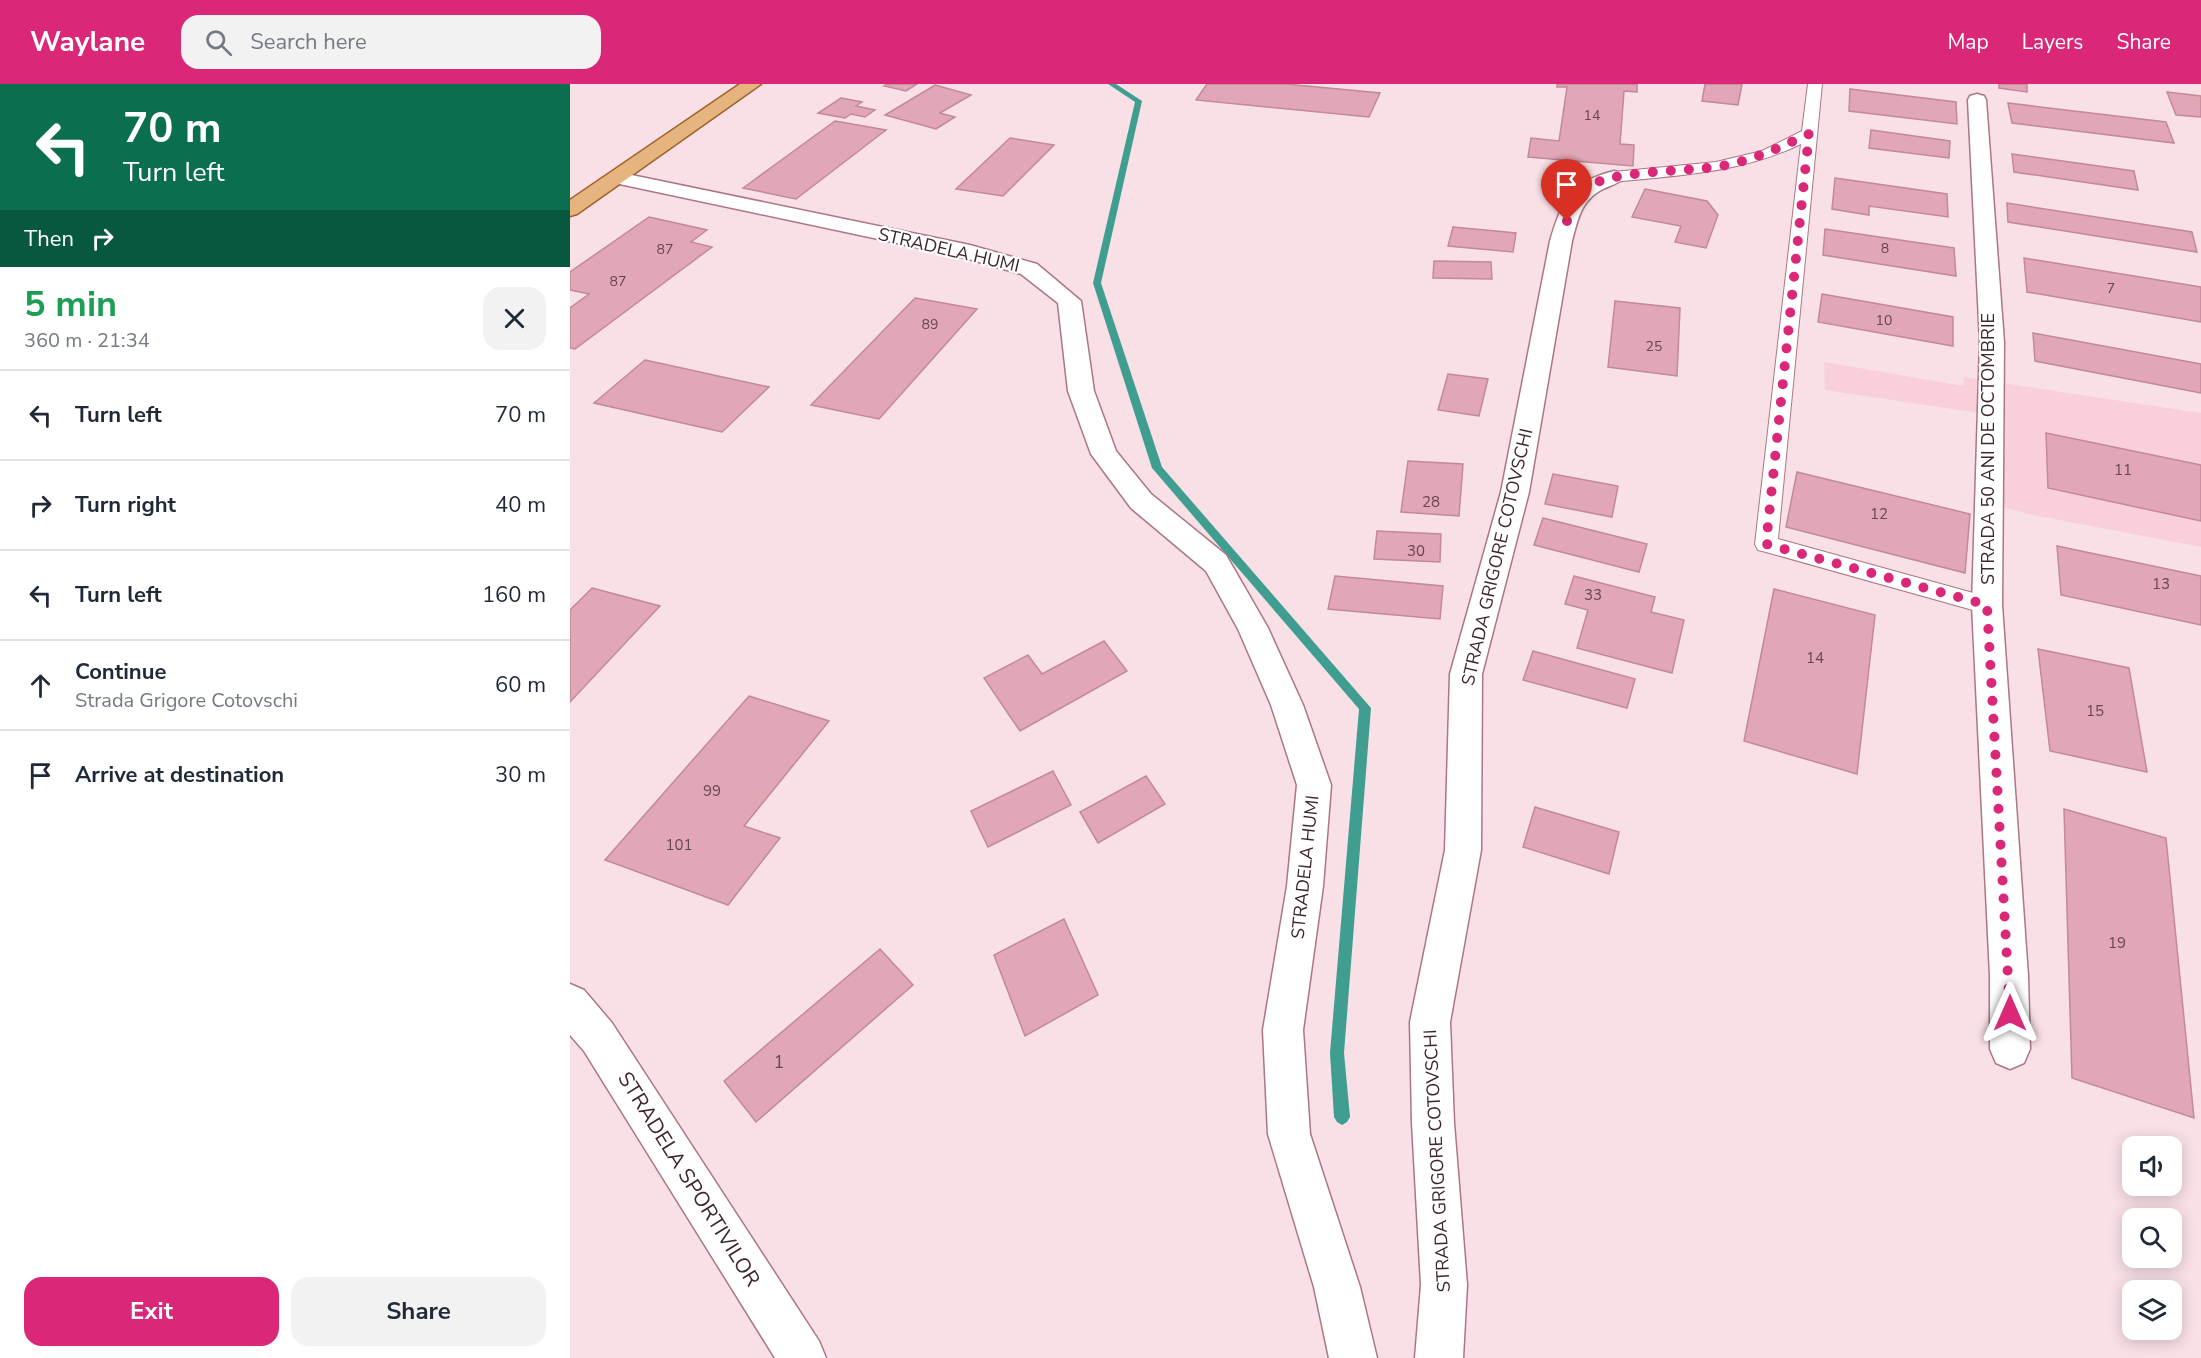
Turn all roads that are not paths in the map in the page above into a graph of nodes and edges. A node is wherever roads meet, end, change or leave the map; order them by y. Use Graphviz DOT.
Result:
graph roads {
  1 [pos="752,84"];
  2 [pos="1815,84"];
  3 [pos="1977,100"];
  4 [pos="1809,134"];
  5 [pos="1614,177"];
  6 [pos="617,178"];
  7 [pos="570,210"];
  8 [pos="1987,605"];
  9 [pos="570,1004"];
  10 [pos="2010,1049"];
  11 [pos="802,1358"];
  12 [pos="1353,1358"];
  13 [pos="1439,1358"];
  1 -- 6 [label="main road"];
  2 -- 4 [label="lane"];
  3 -- 8 [label="street, STRADA 50 ANI DE OCTOMBRIE"];
  4 -- 5 [label="lane"];
  4 -- 8 [label="lane"];
  5 -- 13 [label="street, STRADA GRIGORE COTOVSCHI"];
  6 -- 7 [label="main road"];
  6 -- 12 [label="street, STRADELA HUMI"];
  8 -- 10 [label="street, STRADA 50 ANI DE OCTOMBRIE"];
  9 -- 11 [label="street, STRADELA SPORTIVILOR"];
}
